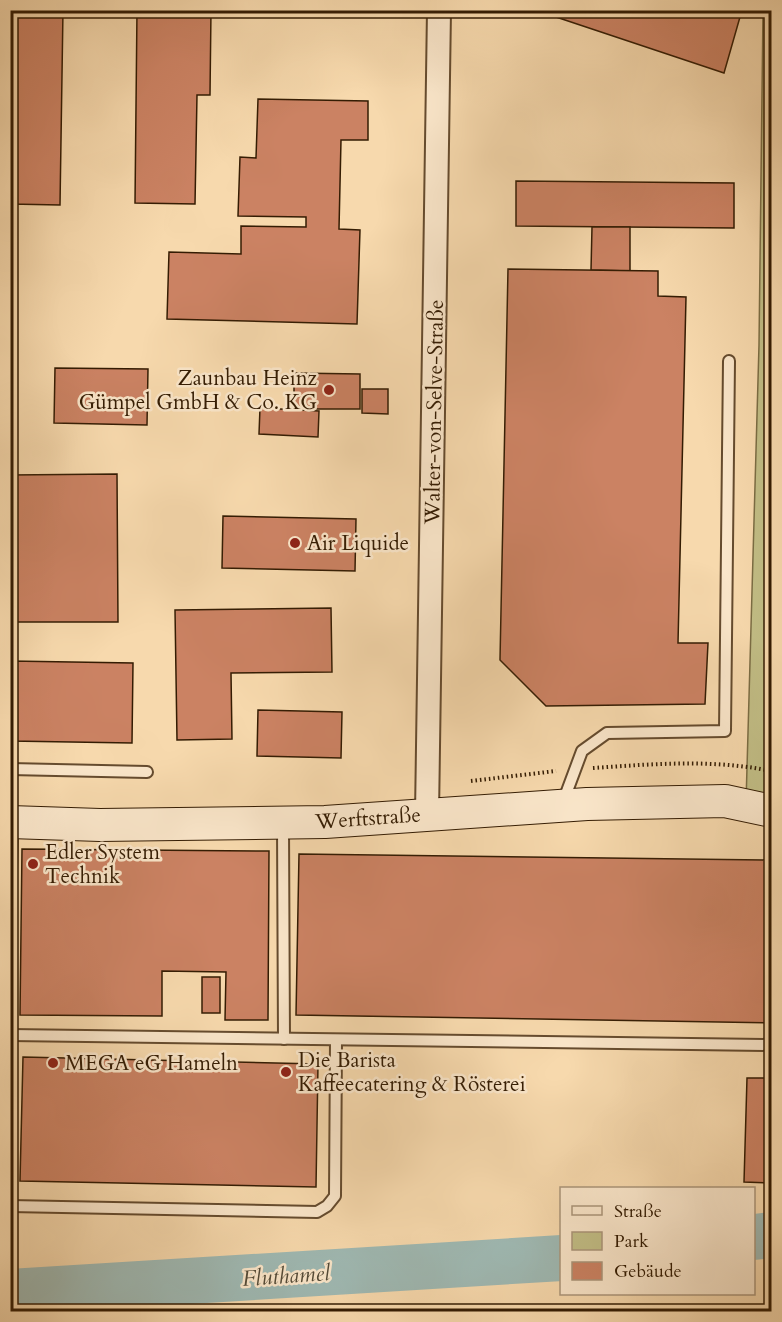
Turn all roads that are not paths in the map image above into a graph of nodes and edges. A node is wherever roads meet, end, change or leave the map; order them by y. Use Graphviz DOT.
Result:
graph roads {
  1 [pos="440,10"];
  2 [pos="729,361"];
  3 [pos="10,769"];
  4 [pos="147,772"];
  5 [pos="428,800"];
  6 [pos="561,806"];
  7 [pos="771,811"];
  8 [pos="11,822"];
  9 [pos="283,822"];
  10 [pos="10,917"];
  11 [pos="10,1035"];
  12 [pos="284,1039"];
  13 [pos="336,1040"];
  14 [pos="771,1045"];
  15 [pos="10,1206"];
  1 -- 5 [label="street, Walter-von-Selve-Straße"];
  2 -- 6 [label="lane"];
  3 -- 4 [label="lane"];
  5 -- 6 [label="street, Werftstraße"];
  5 -- 9 [label="street, Werftstraße"];
  6 -- 7 [label="street, Werftstraße"];
  8 -- 9 [label="street, Werftstraße"];
  8 -- 10 [label="lane"];
  9 -- 12 [label="lane"];
  11 -- 12 [label="lane"];
  12 -- 13 [label="lane"];
  13 -- 14 [label="lane"];
  13 -- 15 [label="lane"];
}
